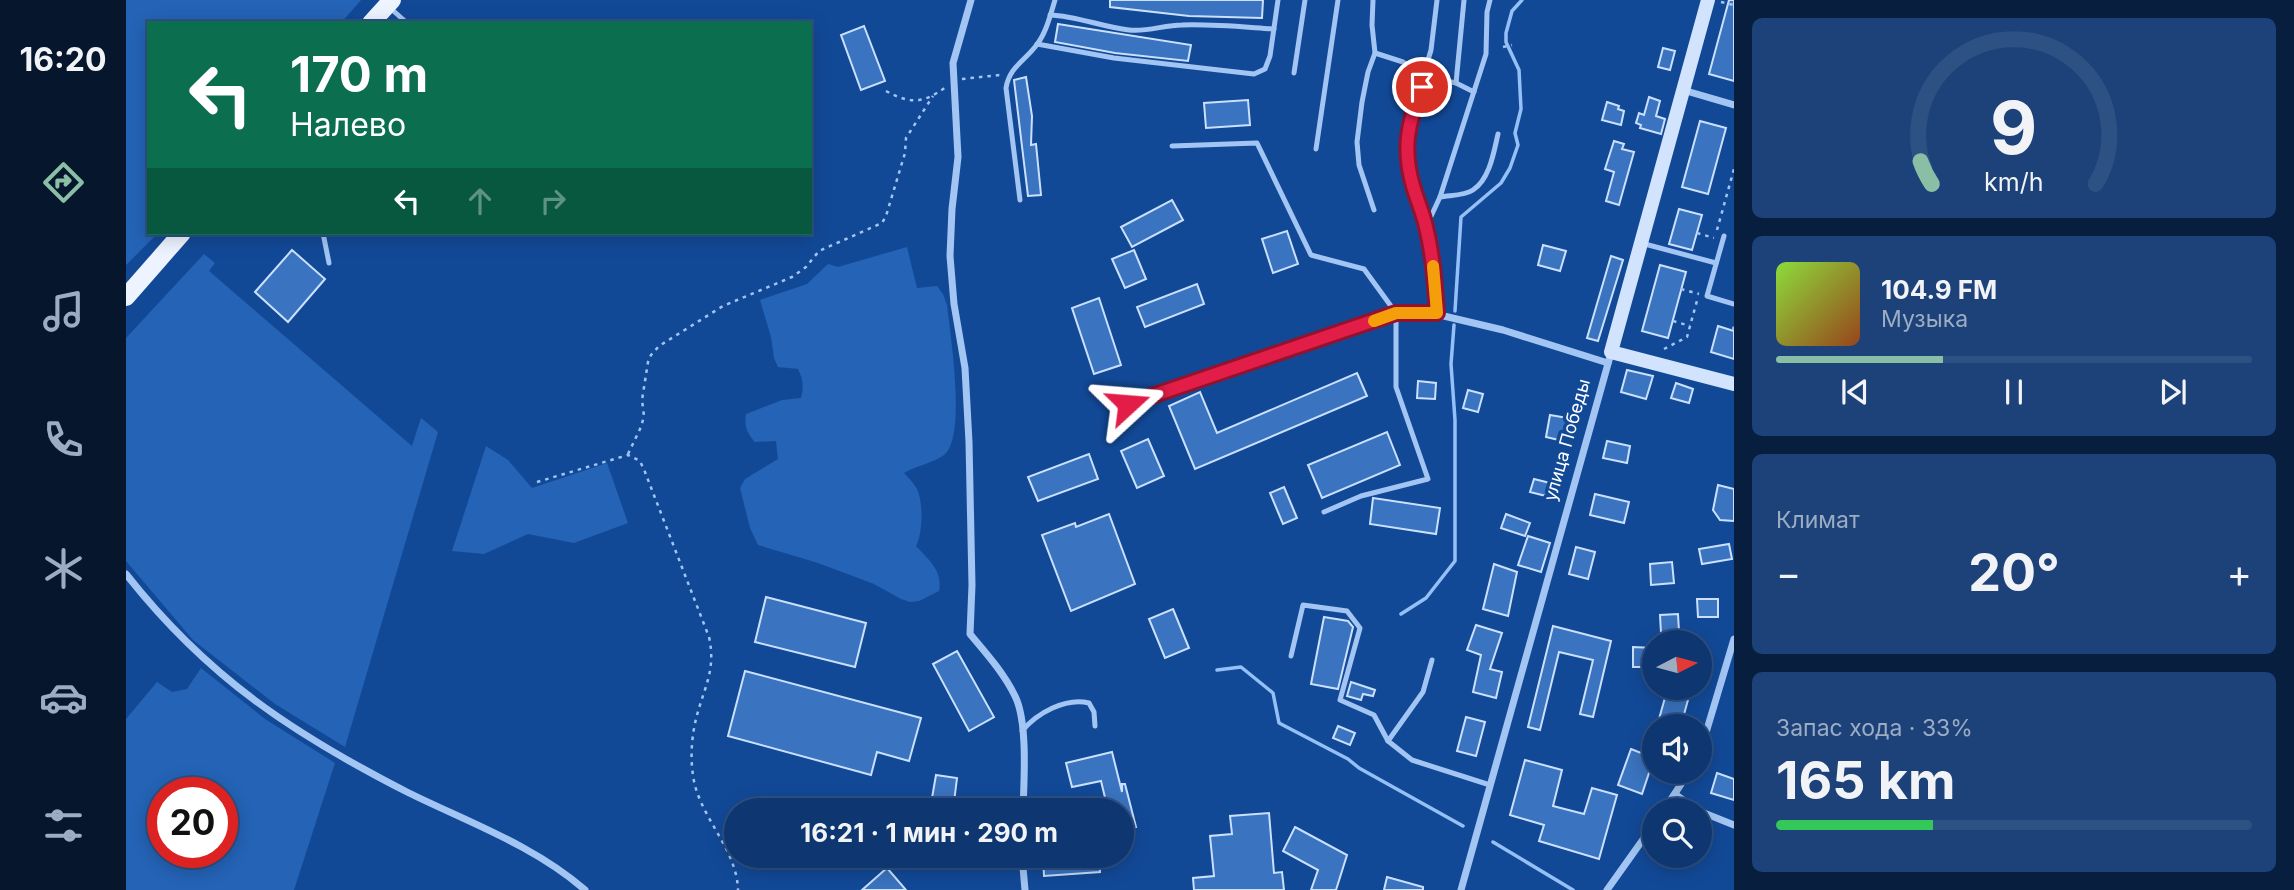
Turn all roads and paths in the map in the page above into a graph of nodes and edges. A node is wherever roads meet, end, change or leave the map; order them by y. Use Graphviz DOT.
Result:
graph roads {
  1 [pos="971,0"];
  2 [pos="1055,0"];
  3 [pos="1278,0"];
  4 [pos="1305,0"];
  5 [pos="1338,0"];
  6 [pos="1373,0"];
  7 [pos="1437,0"];
  8 [pos="1464,0"];
  9 [pos="1490,0"];
  10 [pos="1714,1"];
  11 [pos="389,3"];
  12 [pos="1734,5"];
  13 [pos="1050,15"];
  14 [pos="373,21"];
  15 [pos="405,21"];
  16 [pos="1274,29"];
  17 [pos="1037,44"];
  18 [pos="1512,45"];
  19 [pos="1503,47"];
  20 [pos="1375,52"];
  21 [pos="1294,73"];
  22 [pos="1424,76"];
  23 [pos="1456,82"];
  24 [pos="1683,90"];
  25 [pos="1474,92"];
  26 [pos="933,96"];
  27 [pos="1734,105"];
  28 [pos="1498,134"];
  29 [pos="1172,146"];
  30 [pos="1316,149"];
  31 [pos="1734,169"];
  32 [pos="1733,175"];
  33 [pos="1440,197"];
  34 [pos="1020,200"];
  35 [pos="1374,211"];
  36 [pos="1426,227"];
  37 [pos="1697,233"];
  38 [pos="180,235"];
  39 [pos="323,235"];
  40 [pos="1724,236"];
  41 [pos="1715,238"];
  42 [pos="1641,243"];
  43 [pos="1709,261"];
  44 [pos="329,262"];
  45 [pos="1716,263"];
  46 [pos="1681,289"];
  47 [pos="1699,294"];
  48 [pos="1707,296"];
  49 [pos="126,297"];
  50 [pos="1734,304"];
  51 [pos="1427,312"];
  52 [pos="1396,313"];
  53 [pos="1437,313"];
  54 [pos="1673,321"];
  55 [pos="1690,326"];
  56 [pos="1664,349"];
  57 [pos="1610,357"];
  58 [pos="1734,384"];
  59 [pos="1128,404"];
  60 [pos="628,455"];
  61 [pos="537,482"];
  62 [pos="1324,512"];
  63 [pos="126,574"];
  64 [pos="1734,639"];
  65 [pos="1291,656"];
  66 [pos="1432,660"];
  67 [pos="1712,714"];
  68 [pos="1095,726"];
  69 [pos="1022,731"];
  70 [pos="1388,741"];
  71 [pos="1681,784"];
  72 [pos="1490,785"];
  73 [pos="1675,794"];
  74 [pos="1023,798"];
  75 [pos="1672,798"];
  76 [pos="1680,798"];
  77 [pos="1712,816"];
  78 [pos="1734,825"];
  79 [pos="1642,841"];
  80 [pos="1023,868"];
  81 [pos="585,890"];
  82 [pos="738,890"];
  83 [pos="1025,890"];
  84 [pos="1461,890"];
  85 [pos="1607,890"];
  1 -- 69 [label="street"];
  2 -- 13 [label="lane"];
  3 -- 16 [label="lane"];
  4 -- 21 [label="lane"];
  5 -- 30 [label="lane"];
  6 -- 20 [label="lane"];
  7 -- 22 [label="lane"];
  8 -- 23 [label="lane"];
  9 -- 25 [label="lane"];
  10 -- 12 [label="path"];
  10 -- 24 [label="street, улица Победы"];
  11 -- 14 [label="main road"];
  11 -- 15 [label="lane"];
  13 -- 16 [label="lane"];
  13 -- 17 [label="lane"];
  16 -- 17 [label="lane"];
  17 -- 34 [label="lane"];
  18 -- 19 [label="path"];
  20 -- 22 [label="lane"];
  20 -- 35 [label="lane"];
  22 -- 23 [label="lane"];
  22 -- 36 [label="lane"];
  23 -- 25 [label="lane"];
  24 -- 27 [label="street"];
  24 -- 42 [label="street, улица Победы"];
  25 -- 33 [label="lane"];
  26 -- 60 [label="path"];
  28 -- 33 [label="lane"];
  29 -- 52 [label="lane"];
  31 -- 32 [label="path"];
  32 -- 41 [label="path"];
  33 -- 36 [label="lane"];
  36 -- 53 [label="lane"];
  37 -- 41 [label="path"];
  38 -- 49 [label="main road"];
  39 -- 44 [label="lane"];
  40 -- 45 [label="lane"];
  41 -- 43 [label="path"];
  42 -- 43 [label="lane"];
  42 -- 57 [label="street, улица Победы"];
  43 -- 45 [label="lane"];
  45 -- 48 [label="lane"];
  46 -- 47 [label="path"];
  47 -- 48 [label="path"];
  47 -- 55 [label="path"];
  48 -- 50 [label="lane"];
  51 -- 52 [label="lane"];
  51 -- 53 [label="street"];
  52 -- 59 [label="lane"];
  52 -- 62 [label="lane"];
  53 -- 57 [label="street"];
  54 -- 55 [label="path"];
  55 -- 56 [label="path"];
  57 -- 58 [label="street"];
  57 -- 72 [label="street, улица Победы"];
  60 -- 61 [label="path"];
  60 -- 82 [label="path"];
  63 -- 81 [label="street"];
  64 -- 67 [label="street"];
  65 -- 70 [label="lane"];
  66 -- 70 [label="lane"];
  68 -- 69 [label="lane"];
  69 -- 74 [label="street"];
  70 -- 72 [label="lane"];
  71 -- 73 [label="street"];
  72 -- 84 [label="street, улица Победы"];
  73 -- 75 [label="street"];
  73 -- 76 [label="street"];
  77 -- 78 [label="street"];
  79 -- 85 [label="street"];
  80 -- 83 [label="street"];
}
